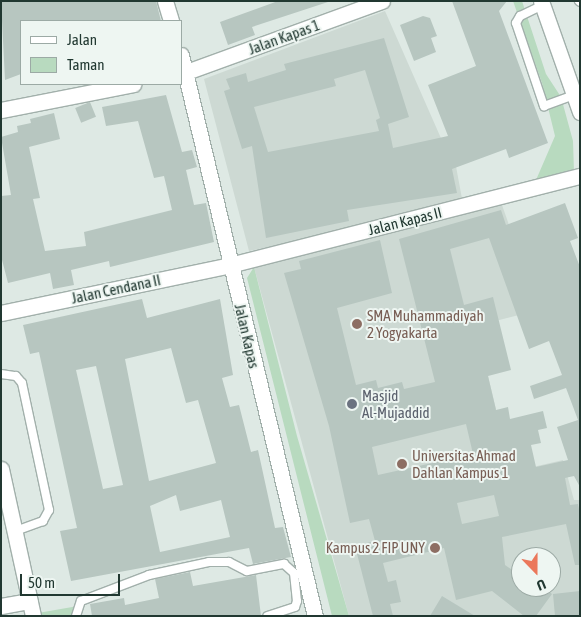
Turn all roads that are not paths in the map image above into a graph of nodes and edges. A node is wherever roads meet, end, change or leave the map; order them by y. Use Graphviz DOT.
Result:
graph roads {
  1 [pos="164,1"];
  2 [pos="382,1"];
  3 [pos="542,3"];
  4 [pos="171,20"];
  5 [pos="182,61"];
  6 [pos="184,74"];
  7 [pos="129,85"];
  8 [pos="574,95"];
  9 [pos="1,110"];
  10 [pos="580,112"];
  11 [pos="580,176"];
  12 [pos="230,265"];
  13 [pos="1,312"];
  14 [pos="1,374"];
  15 [pos="1,469"];
  16 [pos="4,498"];
  17 [pos="15,531"];
  18 [pos="1,606"];
  19 [pos="32,608"];
  20 [pos="76,616"];
  21 [pos="267,616"];
  22 [pos="315,616"];
  1 -- 4 [label="street"];
  2 -- 6 [label="street, Jalan Kapas 1"];
  3 -- 8 [label="street"];
  3 -- 8 [label="lane"];
  5 -- 6 [label="street, Jalan Kapas"];
  6 -- 12 [label="street, Jalan Kapas"];
  7 -- 9 [label="street"];
  8 -- 10 [label="street"];
  11 -- 12 [label="street, Jalan Kapas II"];
  12 -- 13 [label="street, Jalan Cendana II"];
  12 -- 22 [label="street, Jalan Kapas"];
  14 -- 17 [label="lane"];
  15 -- 16 [label="street"];
  16 -- 17 [label="street"];
  17 -- 19 [label="street"];
  18 -- 19 [label="street"];
  20 -- 21 [label="lane"];
}
